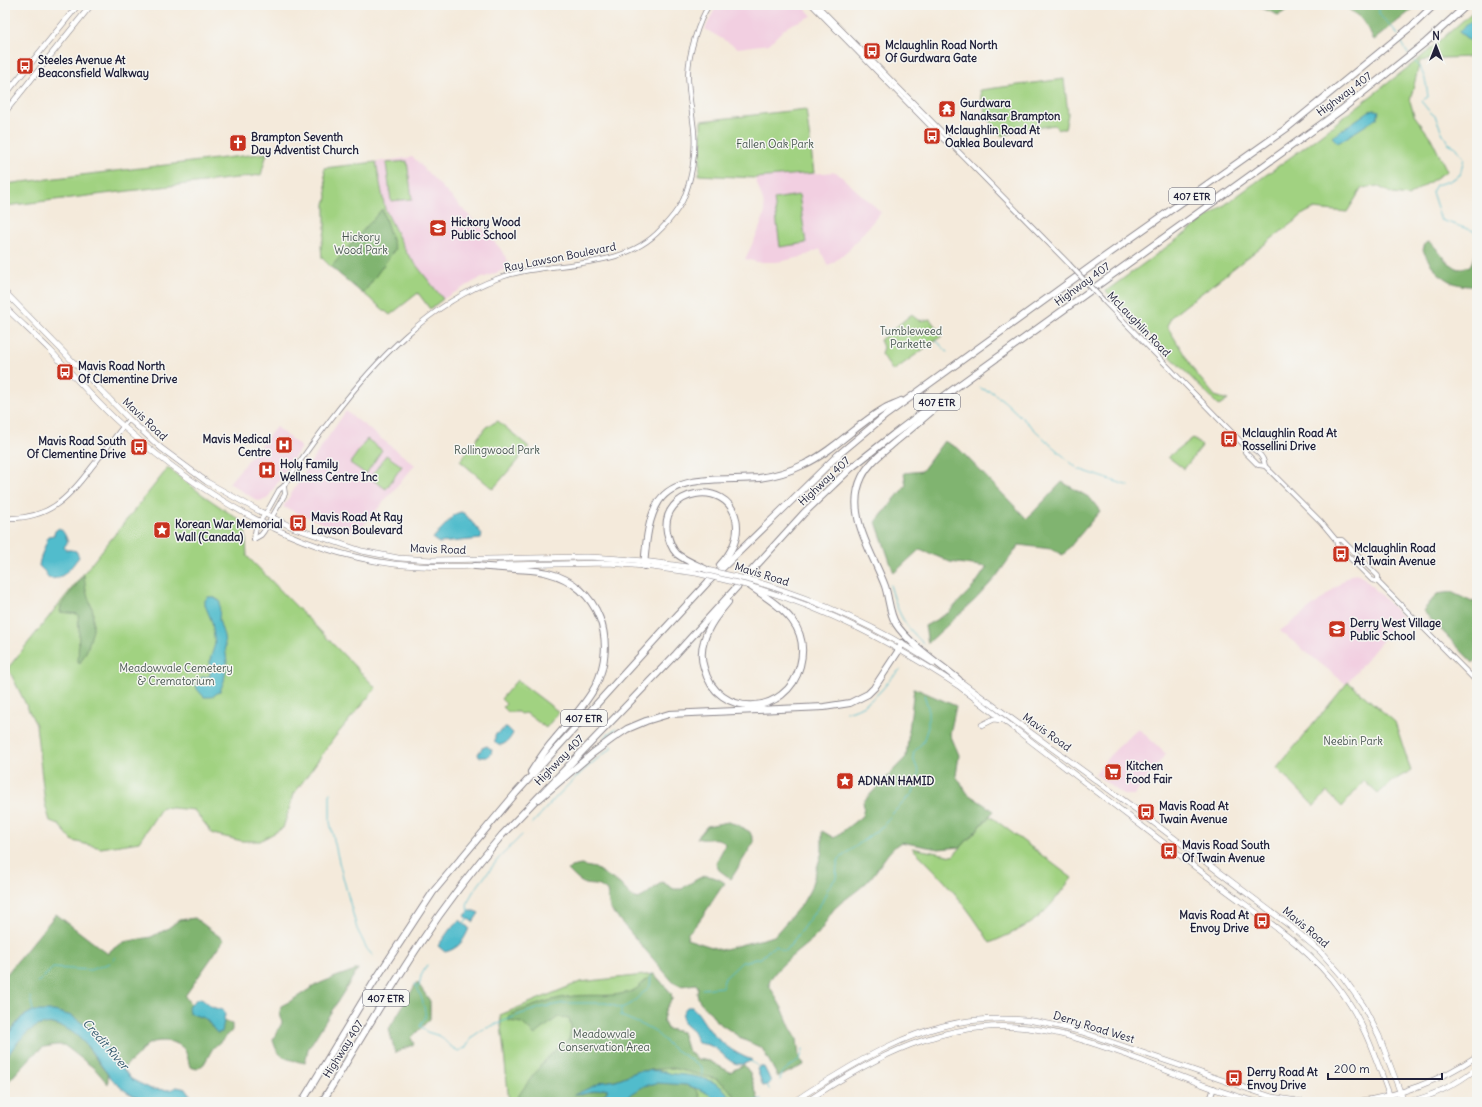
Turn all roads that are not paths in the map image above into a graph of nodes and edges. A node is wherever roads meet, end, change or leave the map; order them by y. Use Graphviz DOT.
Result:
graph roads {
  1 [pos="78,5"];
  2 [pos="92,5"];
  3 [pos="709,5"];
  4 [pos="812,5"];
  5 [pos="817,5"];
  6 [pos="1434,5"];
  7 [pos="1467,5"];
  8 [pos="5,95"];
  9 [pos="5,112"];
  10 [pos="953,146"];
  11 [pos="5,292"];
  12 [pos="5,307"];
  13 [pos="57,345"];
  14 [pos="50,351"];
  15 [pos="951,391"];
  16 [pos="913,395"];
  17 [pos="129,419"];
  18 [pos="123,427"];
  19 [pos="1245,446"];
  20 [pos="1265,466"];
  21 [pos="284,486"];
  22 [pos="265,514"];
  23 [pos="272,517"];
  24 [pos="5,518"];
  25 [pos="260,522"];
  26 [pos="267,525"];
  27 [pos="1336,540"];
  28 [pos="644,563"];
  29 [pos="475,566"];
  30 [pos="707,570"];
  31 [pos="708,582"];
  32 [pos="1378,582"];
  33 [pos="752,584"];
  34 [pos="736,589"];
  35 [pos="901,646"];
  36 [pos="1477,682"];
  37 [pos="961,684"];
  38 [pos="1003,720"];
  39 [pos="982,725"];
  40 [pos="516,793"];
  41 [pos="528,807"];
  42 [pos="1477,1056"];
  43 [pos="1477,1068"];
  44 [pos="1214,1088"];
  45 [pos="1401,1093"];
  46 [pos="1390,1096"];
  47 [pos="323,1100"];
  48 [pos="302,1102"];
  49 [pos="794,1102"];
  50 [pos="806,1102"];
  51 [pos="1209,1102"];
  52 [pos="1258,1102"];
  53 [pos="1303,1102"];
  54 [pos="1355,1102"];
  55 [pos="1392,1102"];
  56 [pos="1404,1102"];
  57 [pos="1408,1102"];
  1 -- 8 [label="main road"];
  2 -- 9 [label="main road"];
  3 -- 21 [label="street, Ray Lawson Boulevard"];
  4 -- 10 [label="street"];
  5 -- 10 [label="street"];
  6 -- 16 [label="highway, Highway 407 / 407 ETR"];
  7 -- 15 [label="highway, Highway 407 / 407 ETR"];
  10 -- 19 [label="street, McLaughlin Road, bridge"];
  11 -- 13 [label="main road, Mavis Road"];
  12 -- 14 [label="main road, Mavis Road"];
  13 -- 14 [label="main road"];
  13 -- 17 [label="main road, Mavis Road"];
  14 -- 18 [label="main road, Mavis Road"];
  15 -- 34 [label="highway, Highway 407 / 407 ETR"];
  15 -- 37 [label="highway"];
  16 -- 28 [label="highway"];
  16 -- 31 [label="highway, Highway 407 / 407 ETR"];
  17 -- 18 [label="street"];
  17 -- 22 [label="main road, Mavis Road"];
  18 -- 24 [label="street"];
  18 -- 25 [label="main road, Mavis Road"];
  19 -- 20 [label="street, McLaughlin Road"];
  19 -- 20 [label="street, McLaughlin Road"];
  20 -- 27 [label="street, McLaughlin Road"];
  21 -- 22 [label="street, Ray Lawson Boulevard"];
  21 -- 23 [label="street, Ray Lawson Boulevard"];
  22 -- 23 [label="main road, Mavis Road"];
  22 -- 25 [label="street, Ray Lawson Boulevard"];
  23 -- 26 [label="street, Ray Lawson Boulevard"];
  23 -- 28 [label="main road, Mavis Road"];
  25 -- 26 [label="main road, Mavis Road"];
  25 -- 26 [label="street, Ray Lawson Boulevard"];
  26 -- 29 [label="main road, Mavis Road"];
  27 -- 32 [label="street, McLaughlin Road"];
  27 -- 32 [label="street, McLaughlin Road"];
  28 -- 29 [label="main road, Mavis Road"];
  28 -- 30 [label="main road, Mavis Road"];
  28 -- 33 [label="main road, Mavis Road, bridge"];
  29 -- 40 [label="highway"];
  30 -- 31 [label="highway"];
  30 -- 33 [label="main road, Mavis Road, bridge"];
  31 -- 40 [label="highway, Highway 407 / 407 ETR"];
  32 -- 36 [label="street, McLaughlin Road"];
  33 -- 34 [label="highway"];
  33 -- 35 [label="main road, Mavis Road"];
  34 -- 41 [label="highway, Highway 407 / 407 ETR"];
  35 -- 37 [label="main road, Mavis Road"];
  35 -- 41 [label="highway"];
  37 -- 38 [label="main road, Mavis Road"];
  37 -- 45 [label="main road, Mavis Road"];
  38 -- 39 [label="main road"];
  38 -- 46 [label="main road, Mavis Road"];
  40 -- 48 [label="highway, Highway 407 / 407 ETR"];
  41 -- 47 [label="highway, Highway 407 / 407 ETR"];
  42 -- 45 [label="main road"];
  43 -- 57 [label="main road"];
  44 -- 50 [label="main road, Derry Road West"];
  44 -- 51 [label="street"];
  44 -- 52 [label="main road, Derry Road West"];
  45 -- 46 [label="main road"];
  45 -- 56 [label="main road, Mavis Road"];
  46 -- 54 [label="main road"];
  46 -- 55 [label="main road, Mavis Road"];
  49 -- 53 [label="main road, Derry Road West"];
}
